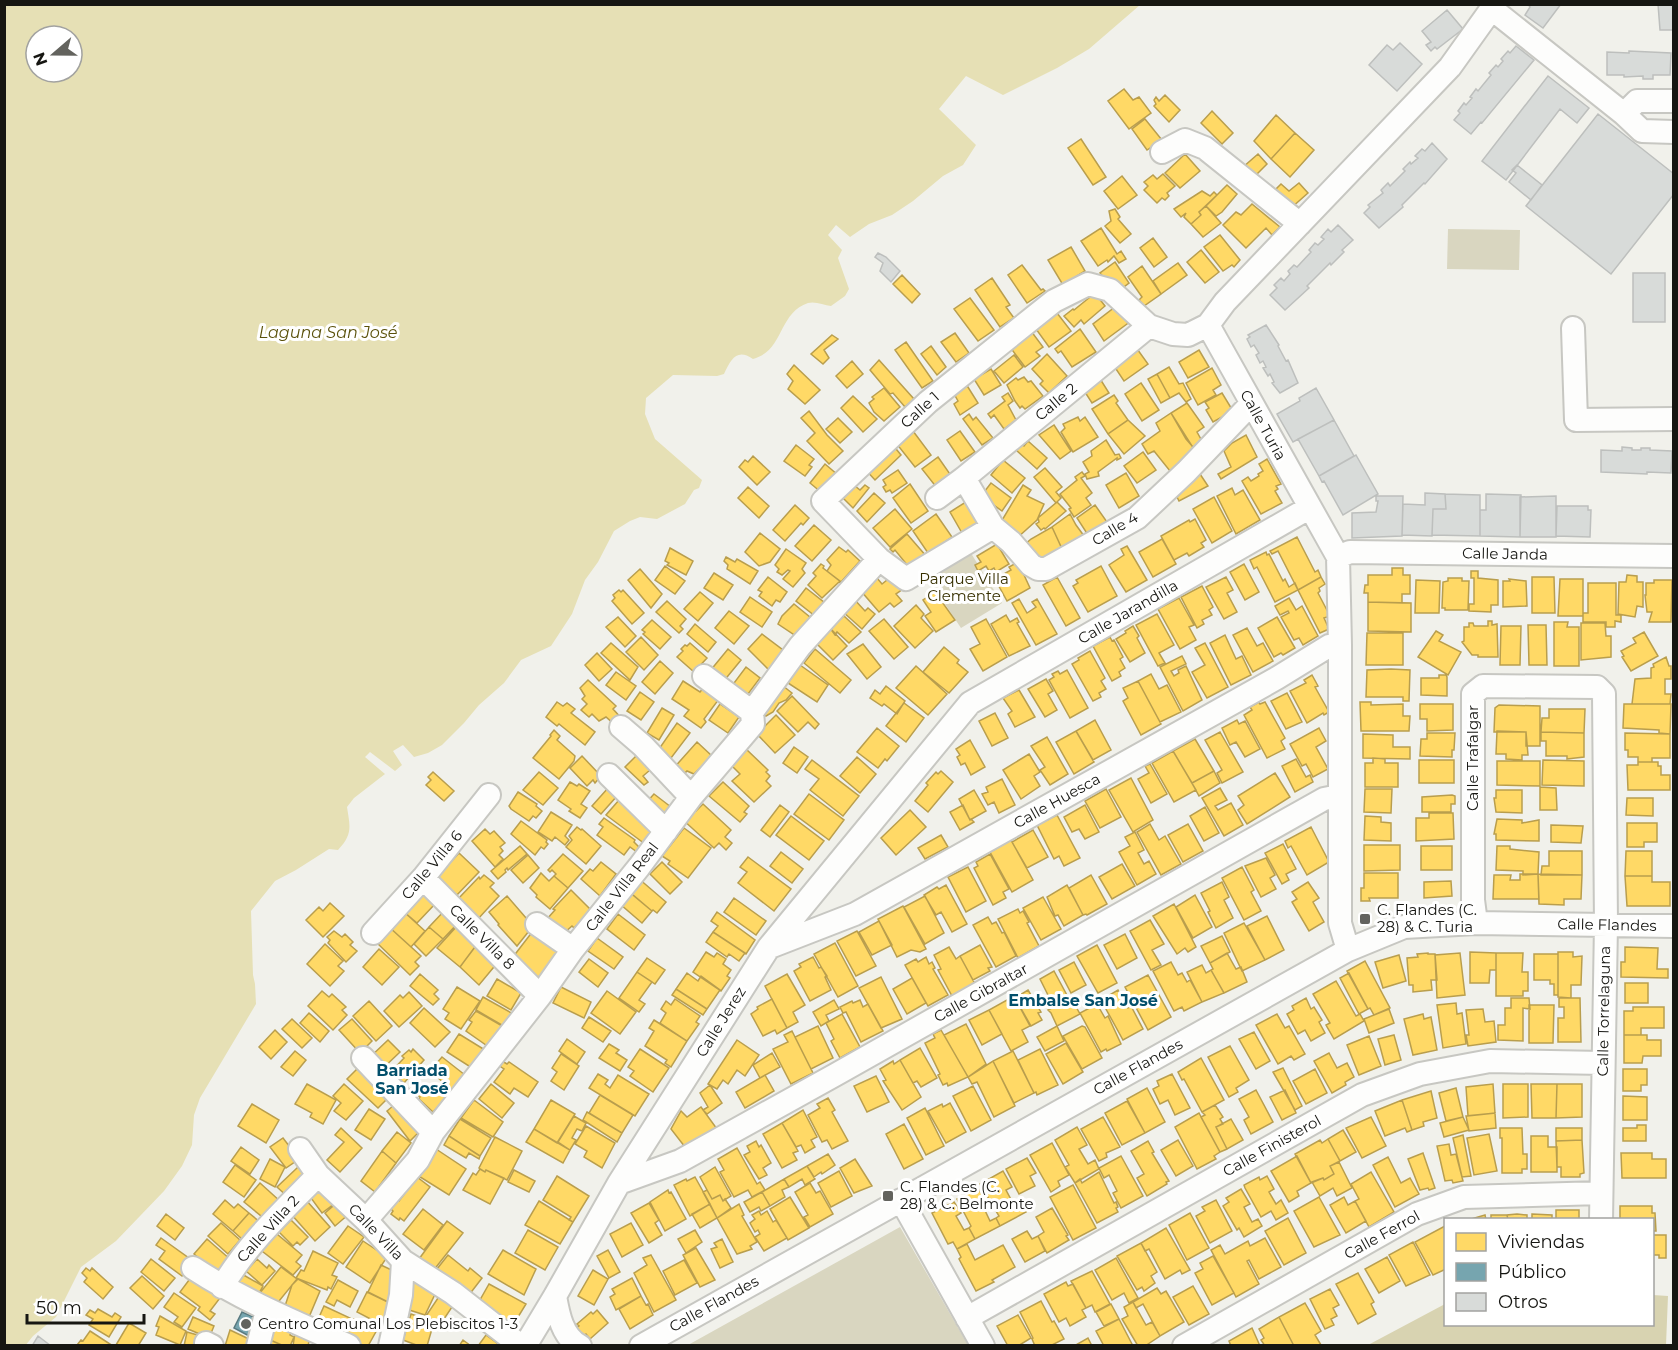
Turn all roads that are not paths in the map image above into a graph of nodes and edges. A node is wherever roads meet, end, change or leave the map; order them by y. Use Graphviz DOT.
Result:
graph roads {
  1 [pos="1494,7"];
  2 [pos="1674,101"];
  3 [pos="1624,114"];
  4 [pos="1674,132"];
  5 [pos="1162,152"];
  6 [pos="1300,224"];
  7 [pos="1208,325"];
  8 [pos="1149,326"];
  9 [pos="1573,328"];
  10 [pos="1251,404"];
  11 [pos="1674,418"];
  12 [pos="964,478"];
  13 [pos="937,498"];
  14 [pos="1309,508"];
  15 [pos="993,527"];
  16 [pos="1674,556"];
  17 [pos="1338,557"];
  18 [pos="879,558"];
  19 [pos="1340,645"];
  20 [pos="704,676"];
  21 [pos="1605,694"];
  22 [pos="752,712"];
  23 [pos="954,724"];
  24 [pos="621,728"];
  25 [pos="609,775"];
  26 [pos="489,795"];
  27 [pos="1339,796"];
  28 [pos="692,797"];
  29 [pos="666,831"];
  30 [pos="423,878"];
  31 [pos="1476,923"];
  32 [pos="537,924"];
  33 [pos="1606,924"];
  34 [pos="1674,926"];
  35 [pos="373,933"];
  36 [pos="769,947"];
  37 [pos="573,949"];
  38 [pos="1348,950"];
  39 [pos="540,996"];
  40 [pos="363,1058"];
  41 [pos="1603,1063"];
  42 [pos="433,1132"];
  43 [pos="300,1149"];
  44 [pos="318,1175"];
  45 [pos="619,1183"];
  46 [pos="1601,1193"];
  47 [pos="901,1200"];
  48 [pos="1601,1218"];
  49 [pos="366,1220"];
  50 [pos="403,1261"];
  51 [pos="193,1268"];
  52 [pos="222,1287"];
  53 [pos="555,1296"];
  54 [pos="267,1310"];
  55 [pos="968,1318"];
  56 [pos="258,1346"];
  57 [pos="349,1346"];
  58 [pos="390,1346"];
  59 [pos="523,1346"];
  60 [pos="580,1346"];
  61 [pos="641,1346"];
  62 [pos="983,1346"];
  63 [pos="1184,1346"];
  1 -- 3 [label="street"];
  1 -- 6 [label="street"];
  2 -- 3 [label="street"];
  3 -- 4 [label="street"];
  5 -- 6 [label="street"];
  6 -- 7 [label="street"];
  7 -- 8 [label="street, Calle 1"];
  7 -- 10 [label="street, Calle Turia"];
  8 -- 12 [label="street, Calle 2"];
  8 -- 18 [label="street, Calle 1"];
  9 -- 11 [label="street"];
  10 -- 14 [label="street, Calle Turia"];
  10 -- 15 [label="street, Calle 4"];
  12 -- 13 [label="street, Calle 2"];
  12 -- 15 [label="street"];
  14 -- 17 [label="street, Calle Turia"];
  14 -- 23 [label="street, Calle Jarandilla"];
  15 -- 18 [label="street, Calle 1"];
  16 -- 17 [label="street, Calle Janda"];
  17 -- 19 [label="street, Calle Turia"];
  18 -- 22 [label="street, Calle Villa Real"];
  19 -- 27 [label="street, Calle Turia"];
  19 -- 36 [label="street, Calle Huesca"];
  20 -- 22 [label="street"];
  21 -- 31 [label="street, Calle Trafalgar"];
  21 -- 33 [label="street, Calle Torrelaguna"];
  22 -- 28 [label="street, Calle Villa Real"];
  23 -- 36 [label="street, Calle Jerez"];
  24 -- 28 [label="street"];
  25 -- 29 [label="street"];
  26 -- 30 [label="street, Calle Villa 6"];
  27 -- 38 [label="street, Calle Turia"];
  27 -- 45 [label="street, Calle Gibraltar"];
  28 -- 29 [label="street, Calle Villa Real"];
  29 -- 37 [label="street, Calle Villa Real"];
  30 -- 35 [label="street, Calle Villa 6"];
  30 -- 39 [label="street, Calle Villa 8"];
  31 -- 33 [label="street, Calle Flandes"];
  31 -- 38 [label="street, Calle Flandes"];
  32 -- 37 [label="street"];
  33 -- 34 [label="street, Calle Flandes"];
  33 -- 41 [label="street, Calle Torrelaguna"];
  36 -- 45 [label="street, Calle Jerez"];
  37 -- 39 [label="street, Calle Villa Real"];
  38 -- 47 [label="street, Calle Flandes"];
  39 -- 42 [label="street, Calle Villa Real"];
  40 -- 42 [label="street"];
  41 -- 46 [label="street, Calle Torrelaguna"];
  41 -- 55 [label="street, Calle Finisterol"];
  42 -- 49 [label="street, Calle Villa Real"];
  43 -- 44 [label="street, Calle Villa"];
  44 -- 49 [label="street, Calle Villa"];
  44 -- 52 [label="street, Calle Villa 2"];
  45 -- 53 [label="street, Calle Jerez"];
  46 -- 48 [label="street, Calle Torrelaguna"];
  46 -- 63 [label="street, Calle Ferrol"];
  47 -- 55 [label="street"];
  47 -- 61 [label="street, Calle Flandes"];
  49 -- 50 [label="street, Calle Villa"];
  50 -- 58 [label="street"];
  50 -- 59 [label="street, Calle Villa"];
  51 -- 52 [label="street"];
  52 -- 54 [label="street"];
  53 -- 59 [label="street, Calle Jerez"];
  53 -- 60 [label="street"];
  54 -- 56 [label="street"];
  54 -- 57 [label="street"];
  55 -- 62 [label="street"];
}
